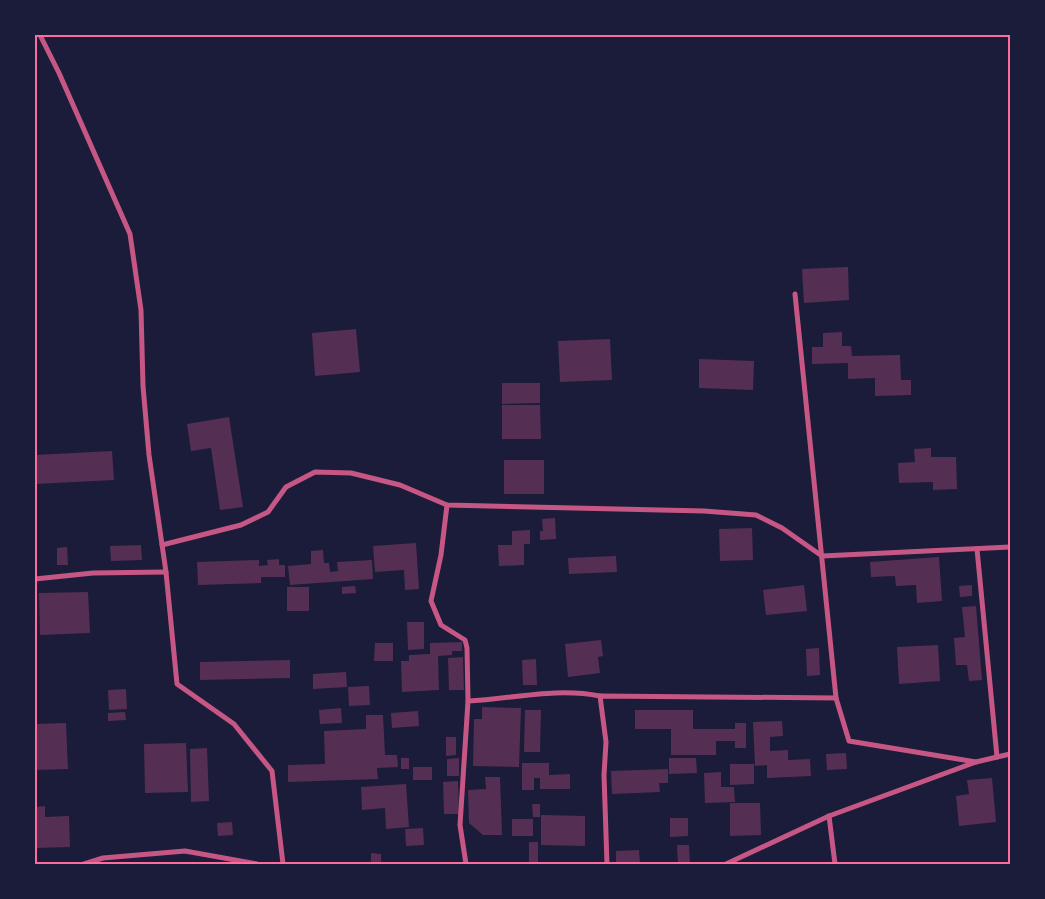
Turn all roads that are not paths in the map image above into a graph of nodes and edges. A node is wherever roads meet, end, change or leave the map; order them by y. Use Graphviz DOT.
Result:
graph roads {
  1 [pos="40,35"];
  2 [pos="795,294"];
  3 [pos="447,505"];
  4 [pos="162,545"];
  5 [pos="1010,547"];
  6 [pos="977,549"];
  7 [pos="822,556"];
  8 [pos="166,572"];
  9 [pos="35,579"];
  10 [pos="600,696"];
  11 [pos="836,698"];
  12 [pos="468,702"];
  13 [pos="1010,754"];
  14 [pos="997,757"];
  15 [pos="976,762"];
  16 [pos="829,816"];
  17 [pos="84,864"];
  18 [pos="257,864"];
  19 [pos="283,864"];
  20 [pos="466,864"];
  21 [pos="606,864"];
  22 [pos="726,864"];
  23 [pos="835,864"];
  1 -- 4 [label="street"];
  2 -- 7 [label="street"];
  3 -- 4 [label="street"];
  3 -- 7 [label="street"];
  3 -- 12 [label="street"];
  4 -- 8 [label="street"];
  5 -- 6 [label="street"];
  6 -- 7 [label="street"];
  6 -- 14 [label="street"];
  7 -- 11 [label="street"];
  8 -- 9 [label="street"];
  8 -- 19 [label="street"];
  10 -- 11 [label="street"];
  10 -- 12 [label="street"];
  10 -- 21 [label="street"];
  11 -- 15 [label="street"];
  12 -- 20 [label="street"];
  13 -- 14 [label="street"];
  14 -- 15 [label="street"];
  15 -- 16 [label="street"];
  16 -- 22 [label="street"];
  16 -- 23 [label="street"];
  17 -- 18 [label="street"];
}
